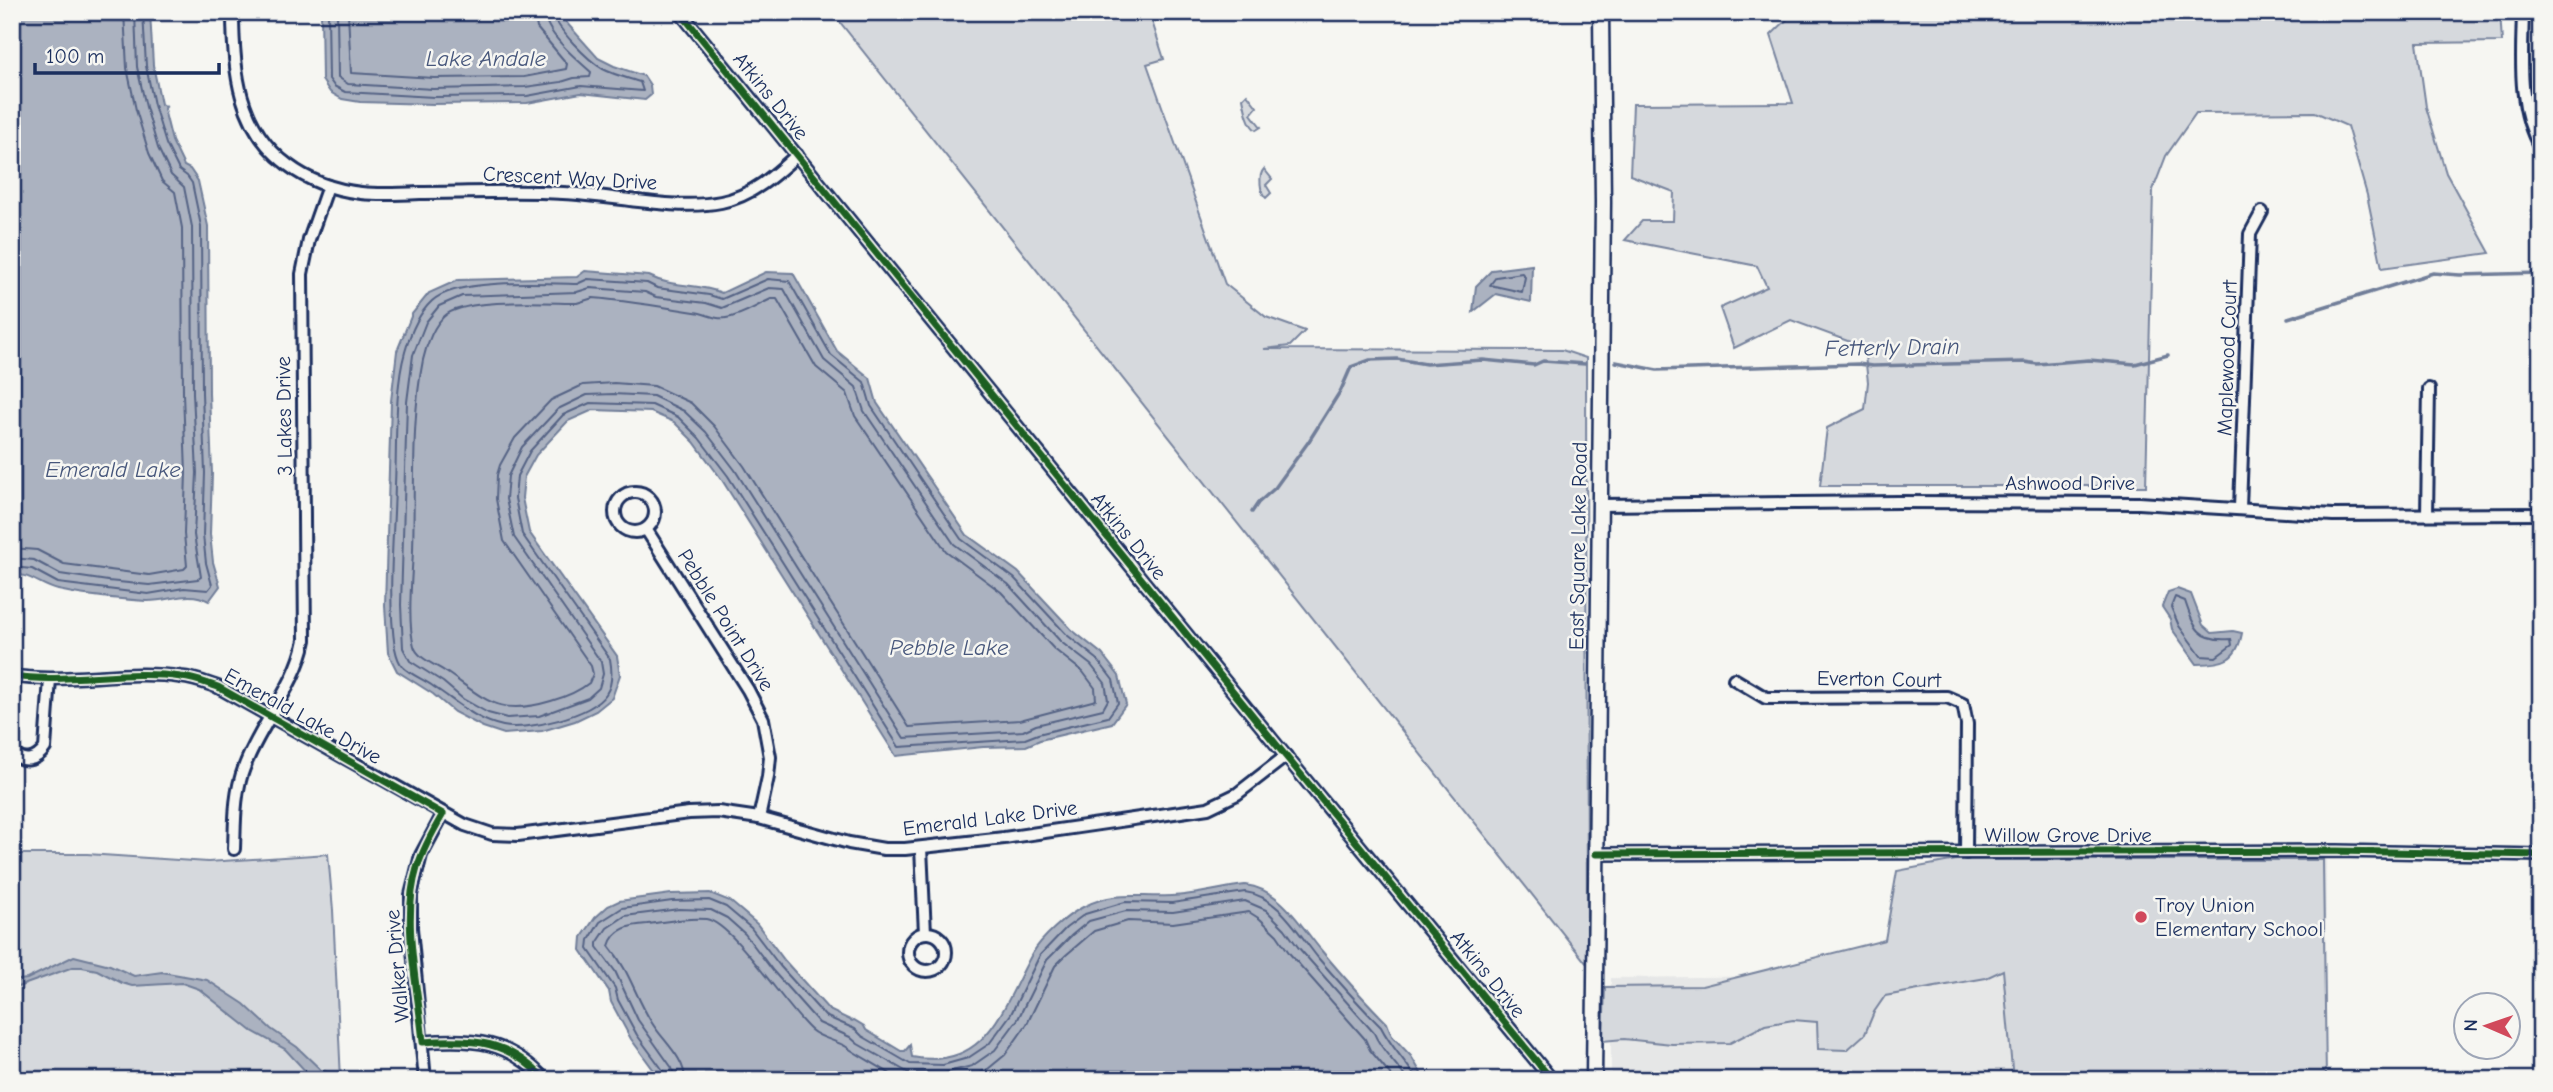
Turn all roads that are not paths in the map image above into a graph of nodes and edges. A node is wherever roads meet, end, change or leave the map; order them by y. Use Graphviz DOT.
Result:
graph roads {
  1 [pos="233,12"];
  2 [pos="681,12"];
  3 [pos="1601,12"];
  4 [pos="2523,12"];
  5 [pos="2541,149"];
  6 [pos="797,155"];
  7 [pos="328,186"];
  8 [pos="2262,212"];
  9 [pos="2430,389"];
  10 [pos="1599,505"];
  11 [pos="2240,508"];
  12 [pos="2427,514"];
  13 [pos="2541,514"];
  14 [pos="646,529"];
  15 [pos="13,676"];
  16 [pos="1734,678"];
  17 [pos="50,679"];
  18 [pos="12,705"];
  19 [pos="270,717"];
  20 [pos="12,752"];
  21 [pos="1286,756"];
  22 [pos="443,814"];
  23 [pos="759,818"];
  24 [pos="921,848"];
  25 [pos="234,849"];
  26 [pos="1966,853"];
  27 [pos="1595,854"];
  28 [pos="2541,855"];
  29 [pos="925,933"];
  30 [pos="423,1042"];
  31 [pos="425,1080"];
  32 [pos="545,1080"];
  33 [pos="1552,1080"];
  34 [pos="1594,1080"];
  1 -- 7 [label="street"];
  2 -- 6 [label="street, Atkins Drive"];
  3 -- 10 [label="main road, East Square Lake Road"];
  4 -- 5 [label="street"];
  6 -- 7 [label="street, Crescent Way Drive"];
  6 -- 21 [label="street, Atkins Drive"];
  7 -- 19 [label="street, 3 Lakes Drive"];
  8 -- 11 [label="street, Maplewood Court"];
  9 -- 12 [label="street"];
  10 -- 11 [label="street, Ashwood Drive"];
  10 -- 27 [label="main road, East Square Lake Road"];
  11 -- 12 [label="street, Ashwood Drive"];
  12 -- 13 [label="street, Ashwood Drive"];
  14 -- 23 [label="street, Pebble Point Drive"];
  15 -- 17 [label="street, Emerald Lake Drive"];
  15 -- 18 [label="street"];
  16 -- 26 [label="street, Everton Court"];
  17 -- 19 [label="street, Emerald Lake Drive"];
  17 -- 20 [label="street"];
  19 -- 22 [label="street, Emerald Lake Drive"];
  19 -- 25 [label="street, 3 Lakes Drive"];
  21 -- 24 [label="street, Emerald Lake Drive"];
  21 -- 33 [label="street, Atkins Drive"];
  22 -- 23 [label="street, Emerald Lake Drive"];
  22 -- 30 [label="street, Walker Drive"];
  23 -- 24 [label="street, Emerald Lake Drive"];
  24 -- 29 [label="street"];
  26 -- 27 [label="street, Willow Grove Drive"];
  26 -- 28 [label="street, Willow Grove Drive"];
  27 -- 34 [label="main road, East Square Lake Road"];
  30 -- 31 [label="street, Walker Drive"];
  30 -- 32 [label="street"];
}
